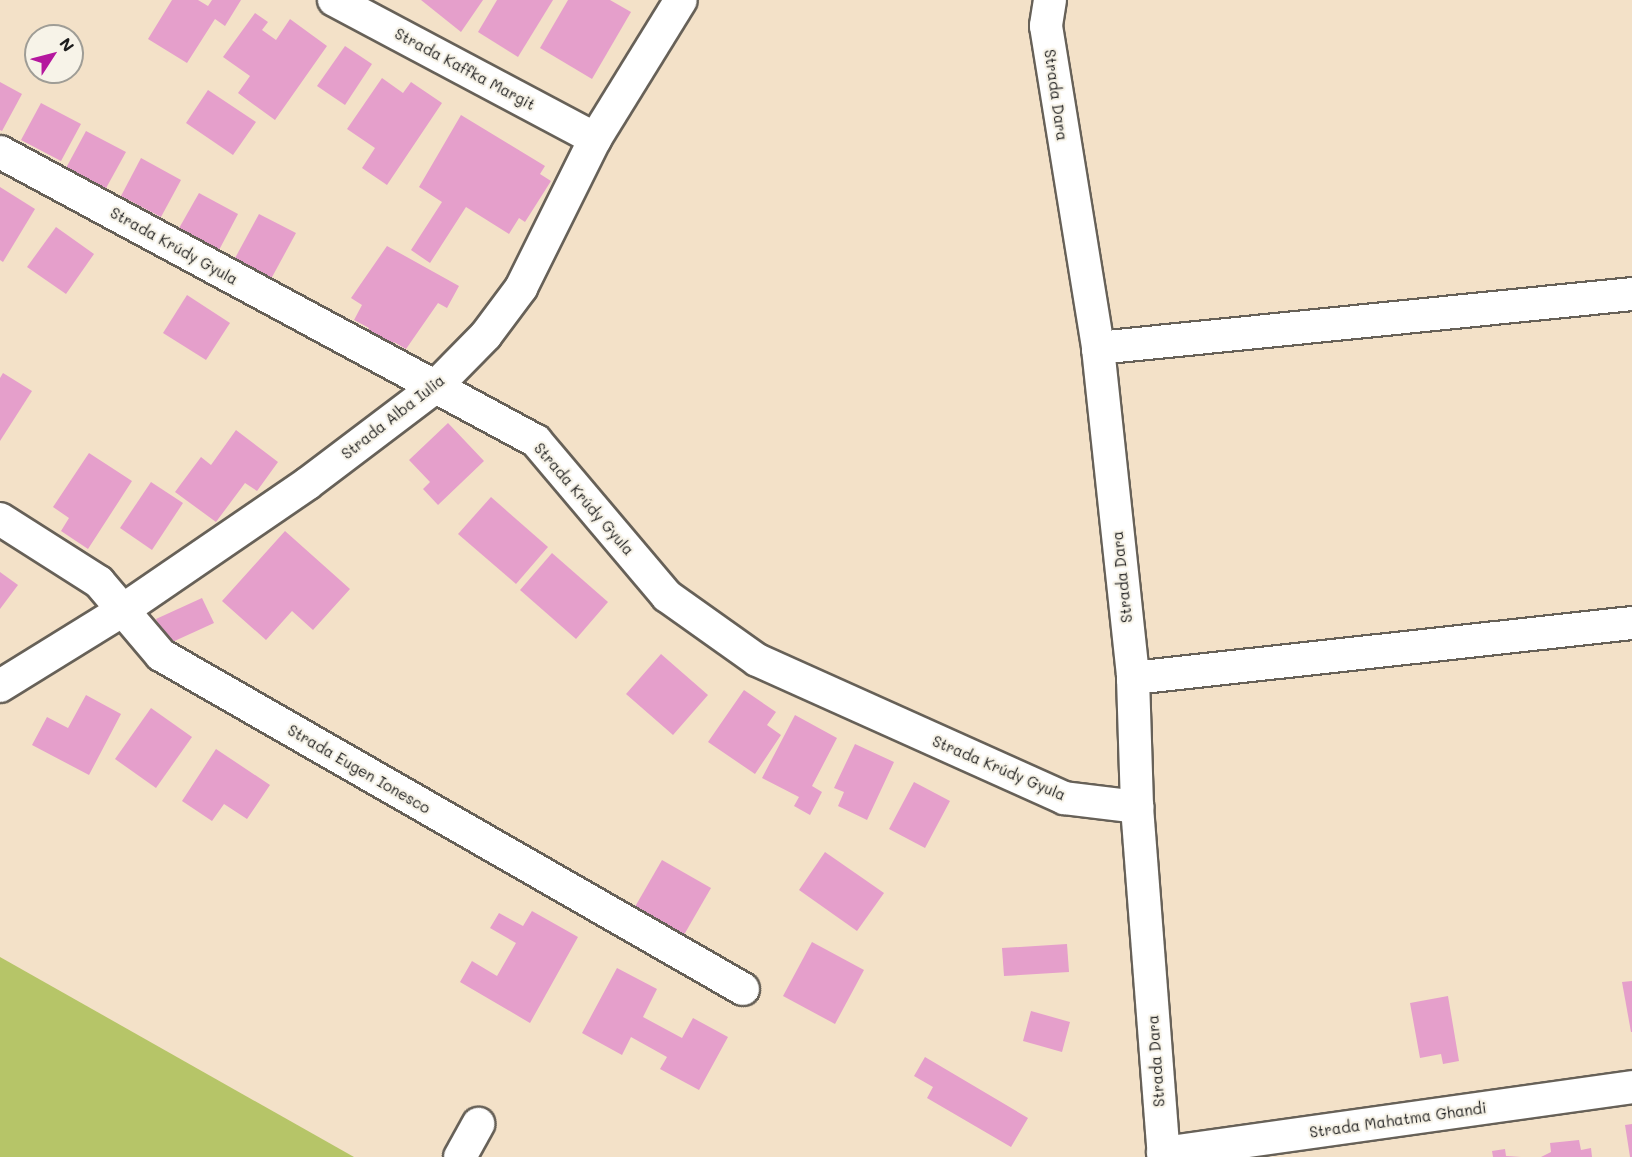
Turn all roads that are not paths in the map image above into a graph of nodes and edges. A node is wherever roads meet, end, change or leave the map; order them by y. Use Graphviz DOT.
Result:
graph roads {
  1 [pos="334,0"];
  2 [pos="681,0"];
  3 [pos="1050,0"];
  4 [pos="595,139"];
  5 [pos="0,152"];
  6 [pos="1632,294"];
  7 [pos="1098,348"];
  8 [pos="434,388"];
  9 [pos="0,519"];
  10 [pos="123,610"];
  11 [pos="1632,623"];
  12 [pos="1133,678"];
  13 [pos="0,686"];
  14 [pos="1137,807"];
  15 [pos="742,989"];
  16 [pos="1632,1087"];
  17 [pos="478,1124"];
  18 [pos="1164,1155"];
  19 [pos="460,1157"];
  1 -- 4 [label="street, Strada Kaffka Margit"];
  2 -- 4 [label="street, Strada Alba Iulia"];
  3 -- 7 [label="street, Strada Dara"];
  4 -- 8 [label="street, Strada Alba Iulia"];
  5 -- 8 [label="street, Strada Krúdy Gyula"];
  6 -- 7 [label="street"];
  7 -- 12 [label="street, Strada Dara"];
  8 -- 10 [label="street, Strada Alba Iulia"];
  8 -- 14 [label="street, Strada Krúdy Gyula"];
  9 -- 10 [label="street, Strada Eugen Ionesco"];
  10 -- 13 [label="street, Strada Alba Iulia"];
  10 -- 15 [label="street, Strada Eugen Ionesco"];
  11 -- 12 [label="street"];
  12 -- 14 [label="street, Strada Dara"];
  14 -- 18 [label="street, Strada Dara"];
  16 -- 18 [label="street, Strada Mahatma Ghandi"];
  17 -- 19 [label="street"];
}
